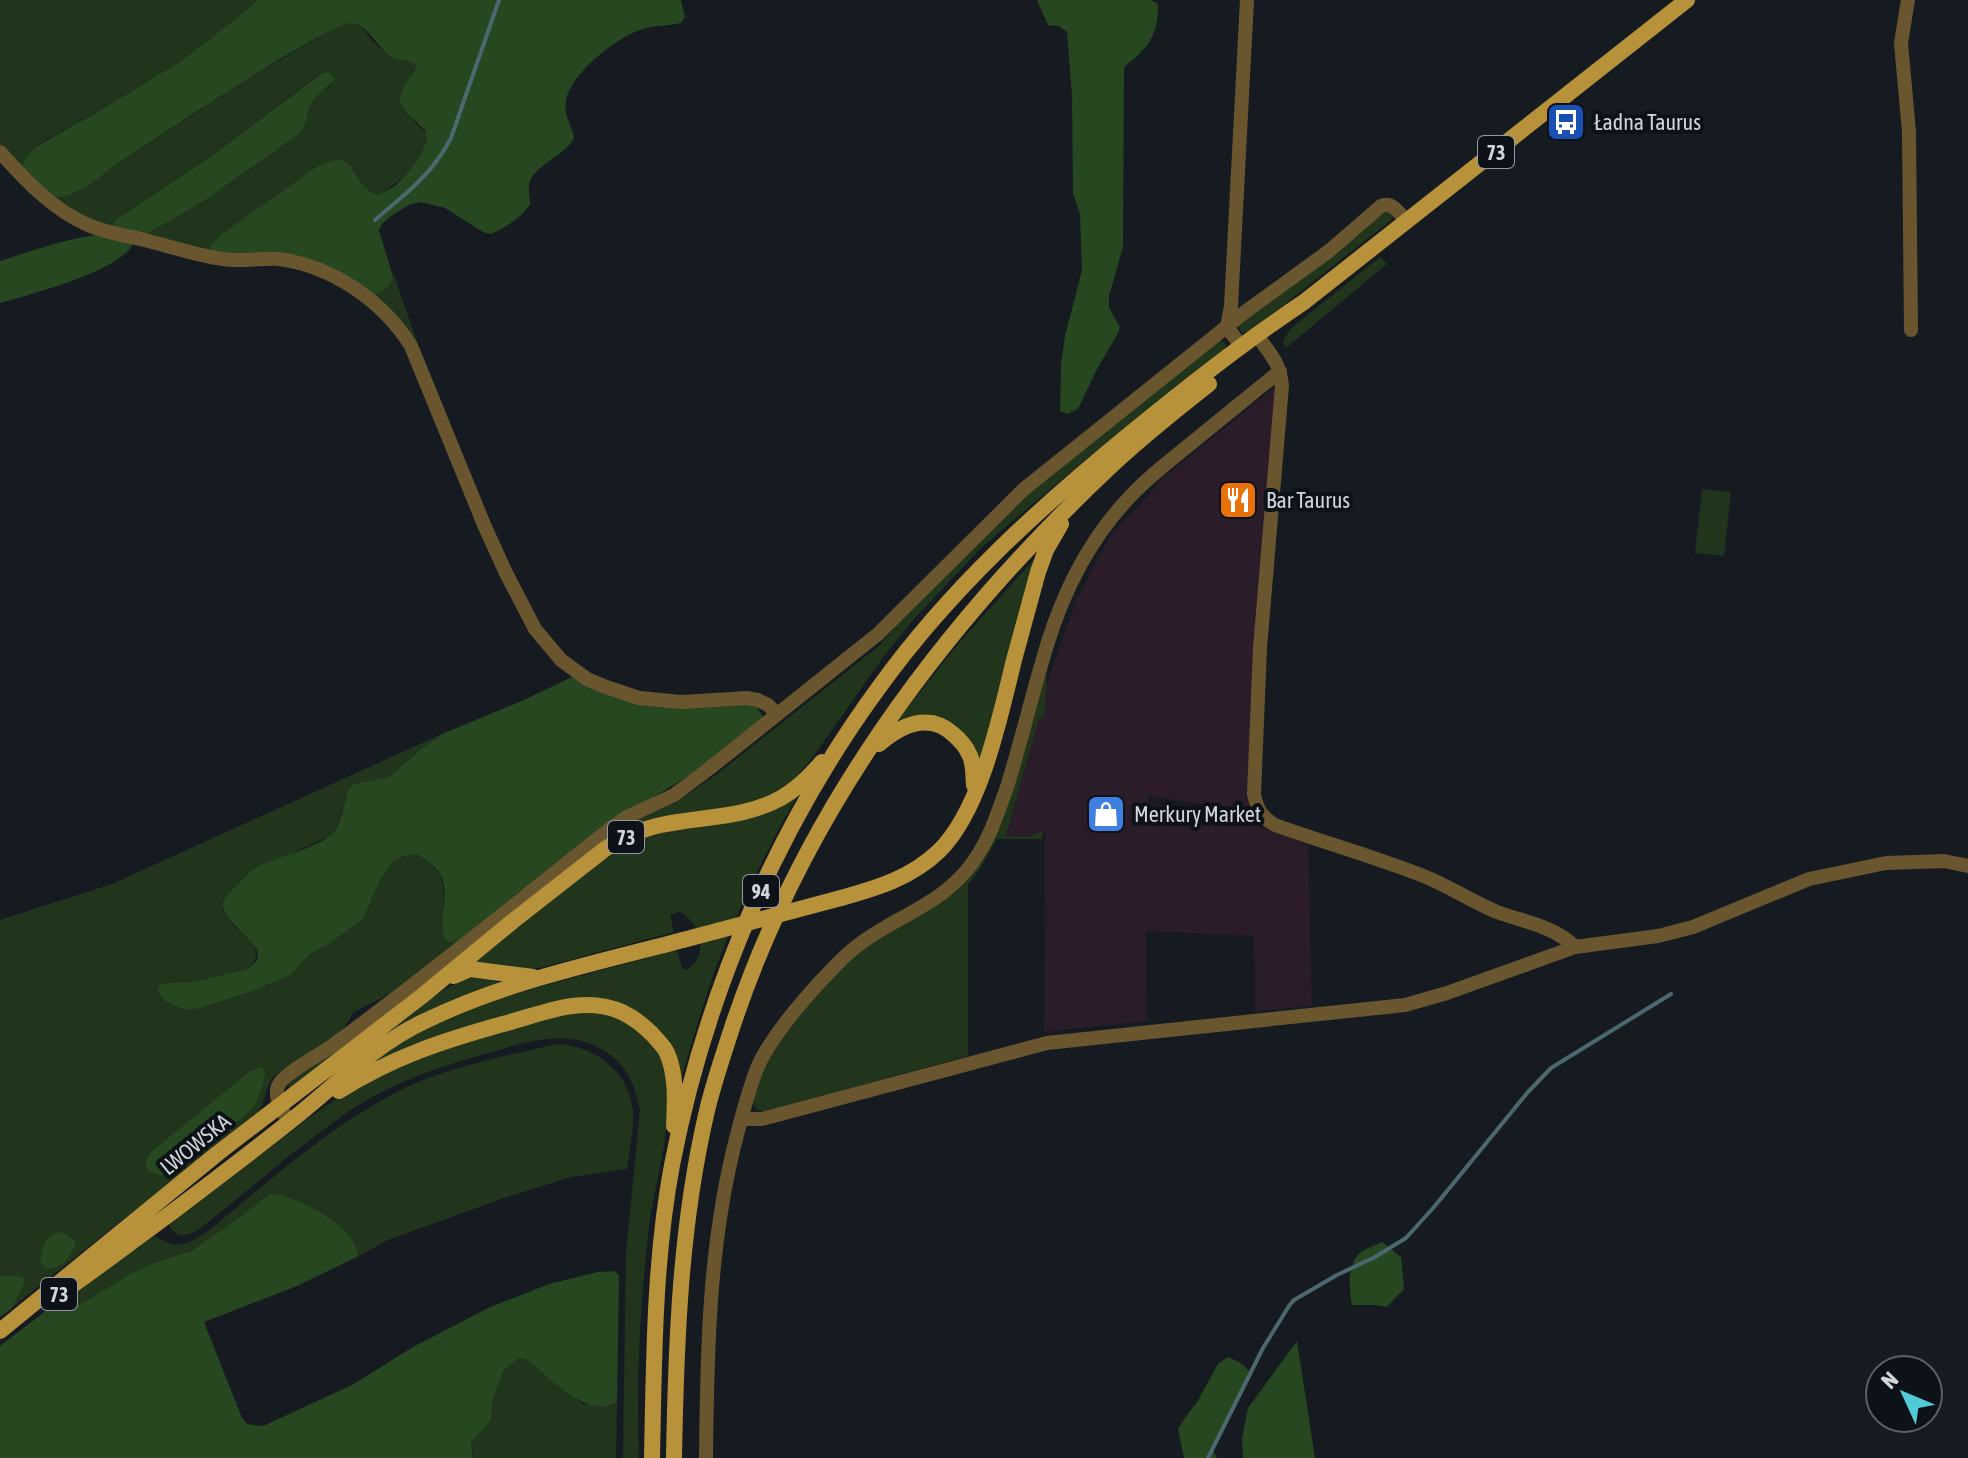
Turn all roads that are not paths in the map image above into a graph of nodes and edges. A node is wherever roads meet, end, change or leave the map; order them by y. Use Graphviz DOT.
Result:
graph roads {
  1 [pos="1247,0"];
  2 [pos="1687,0"];
  3 [pos="1908,0"];
  4 [pos="0,152"];
  5 [pos="1407,222"];
  6 [pos="1304,302"];
  7 [pos="1227,327"];
  8 [pos="1911,330"];
  9 [pos="1261,341"];
  10 [pos="1241,346"];
  11 [pos="1280,371"];
  12 [pos="1077,499"];
  13 [pos="777,714"];
  14 [pos="850,731"];
  15 [pos="852,775"];
  16 [pos="975,791"];
  17 [pos="1968,866"];
  18 [pos="1575,947"];
  19 [pos="541,977"];
  20 [pos="422,996"];
  21 [pos="279,1105"];
  22 [pos="741,1119"];
  23 [pos="290,1122"];
  24 [pos="672,1166"];
  25 [pos="0,1334"];
  26 [pos="652,1458"];
  27 [pos="674,1458"];
  28 [pos="706,1458"];
  1 -- 7 [label="street"];
  2 -- 5 [label="main road, 73"];
  3 -- 8 [label="street"];
  4 -- 13 [label="street"];
  5 -- 6 [label="main road, 73"];
  5 -- 7 [label="street"];
  6 -- 9 [label="main road, 73"];
  6 -- 10 [label="main road, 73"];
  7 -- 10 [label="street"];
  7 -- 13 [label="street"];
  9 -- 11 [label="street"];
  9 -- 12 [label="main road, 73"];
  10 -- 14 [label="main road, 73"];
  11 -- 18 [label="street"];
  11 -- 22 [label="street"];
  12 -- 15 [label="main road, 94"];
  12 -- 16 [label="main road, 73"];
  13 -- 21 [label="street"];
  14 -- 20 [label="main road, 73"];
  14 -- 24 [label="main road, 94"];
  15 -- 16 [label="main road"];
  15 -- 27 [label="main road, 94"];
  16 -- 19 [label="main road, 73, bridge"];
  17 -- 18 [label="street"];
  18 -- 22 [label="street"];
  19 -- 20 [label="main road"];
  19 -- 23 [label="main road, 73"];
  20 -- 21 [label="main road, LWOWSKA / 73"];
  21 -- 23 [label="street"];
  21 -- 25 [label="main road, LWOWSKA / 73"];
  22 -- 28 [label="street"];
  23 -- 24 [label="main road"];
  23 -- 25 [label="main road, LWOWSKA / 73"];
  24 -- 26 [label="main road, 94"];
}
